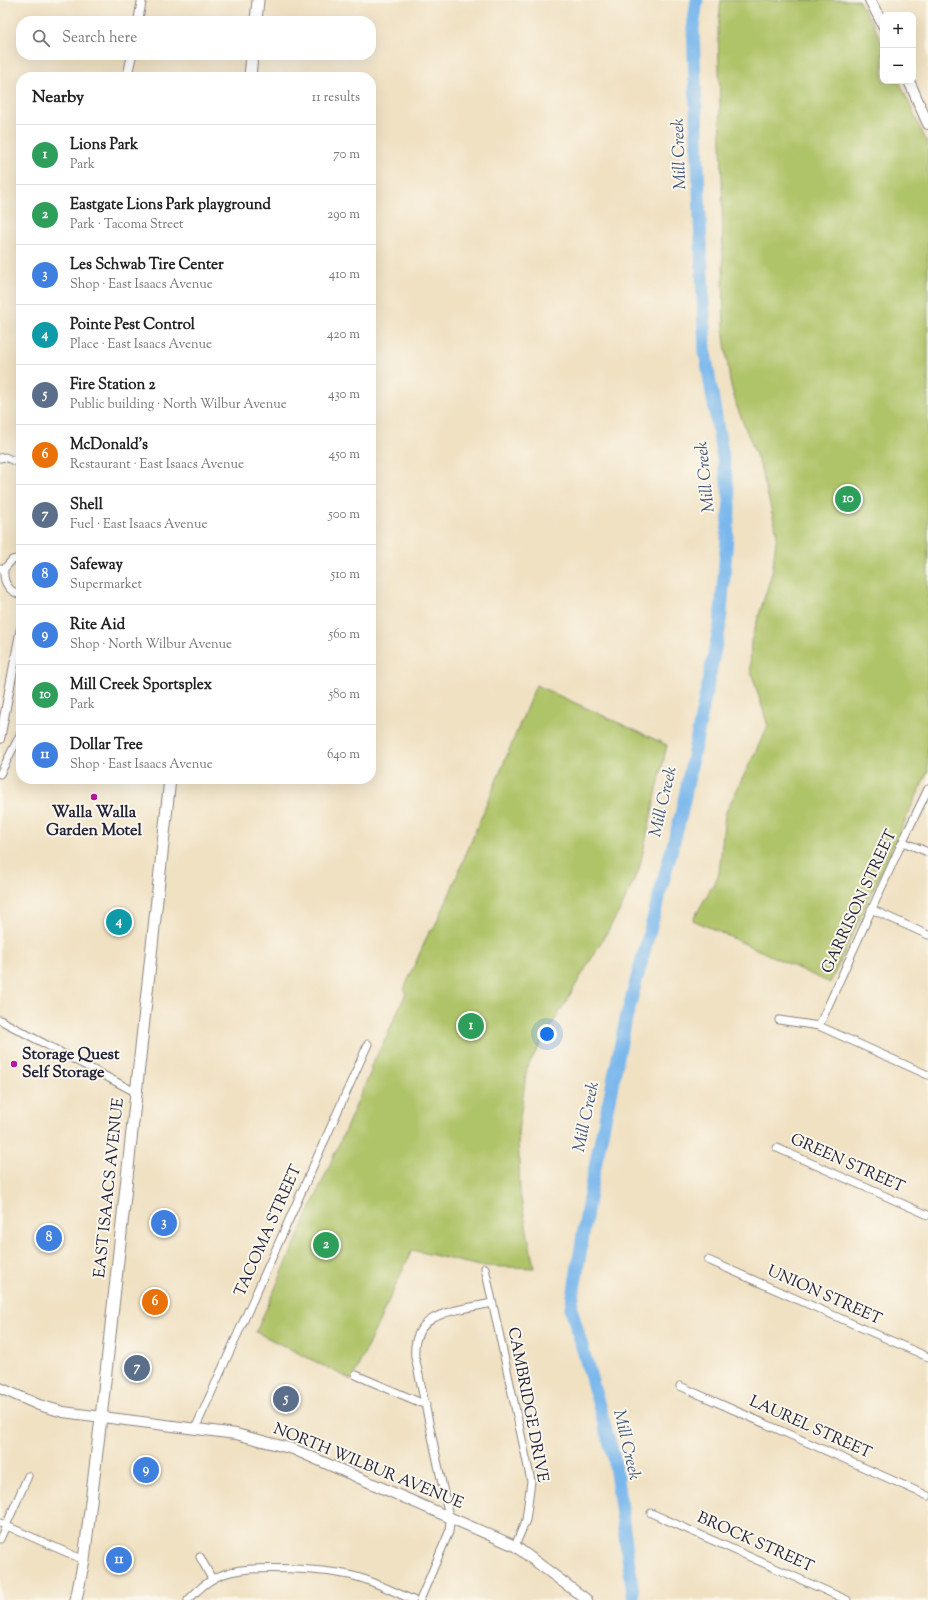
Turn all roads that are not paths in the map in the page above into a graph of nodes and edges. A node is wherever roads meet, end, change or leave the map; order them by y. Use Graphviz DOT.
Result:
graph roads {
  1 [pos="142,0"];
  2 [pos="258,0"];
  3 [pos="870,0"];
  4 [pos="139,16"];
  5 [pos="256,16"];
  6 [pos="880,19"];
  7 [pos="131,60"];
  8 [pos="252,60"];
  9 [pos="128,72"];
  10 [pos="250,72"];
  11 [pos="910,84"];
  12 [pos="928,124"];
  13 [pos="0,458"];
  14 [pos="16,462"];
  15 [pos="16,559"];
  16 [pos="2,569"];
  17 [pos="16,593"];
  18 [pos="16,654"];
  19 [pos="0,739"];
  20 [pos="16,743"];
  21 [pos="0,774"];
  22 [pos="169,784"];
  23 [pos="928,789"];
  24 [pos="903,842"];
  25 [pos="928,852"];
  26 [pos="871,909"];
  27 [pos="928,935"];
  28 [pos="0,1020"];
  29 [pos="779,1020"];
  30 [pos="819,1026"];
  31 [pos="368,1044"];
  32 [pos="928,1075"];
  33 [pos="137,1093"];
  34 [pos="776,1148"];
  35 [pos="928,1215"];
  36 [pos="708,1260"];
  37 [pos="485,1268"];
  38 [pos="492,1303"];
  39 [pos="928,1357"];
  40 [pos="356,1376"];
  41 [pos="680,1386"];
  42 [pos="0,1388"];
  43 [pos="426,1405"];
  44 [pos="102,1418"];
  45 [pos="195,1429"];
  46 [pos="28,1476"];
  47 [pos="928,1496"];
  48 [pos="652,1512"];
  49 [pos="450,1516"];
  50 [pos="3,1524"];
  51 [pos="0,1539"];
  52 [pos="515,1546"];
  53 [pos="200,1557"];
  54 [pos="84,1560"];
  55 [pos="212,1579"];
  56 [pos="76,1600"];
  57 [pos="188,1600"];
  58 [pos="413,1600"];
  59 [pos="420,1600"];
  60 [pos="587,1600"];
  61 [pos="847,1600"];
  1 -- 4 [label="street"];
  2 -- 5 [label="main road"];
  3 -- 6 [label="main road"];
  7 -- 9 [label="street"];
  8 -- 10 [label="main road"];
  11 -- 12 [label="main road"];
  13 -- 14 [label="street"];
  15 -- 16 [label="street"];
  16 -- 17 [label="street"];
  18 -- 19 [label="street"];
  20 -- 21 [label="street"];
  22 -- 33 [label="main road, EAST ISAACS AVENUE"];
  23 -- 24 [label="street, GARRISON STREET"];
  24 -- 25 [label="street"];
  24 -- 26 [label="street, GARRISON STREET"];
  26 -- 27 [label="street"];
  26 -- 30 [label="street, GARRISON STREET"];
  28 -- 33 [label="street"];
  29 -- 30 [label="street"];
  30 -- 32 [label="street"];
  31 -- 45 [label="street, TACOMA STREET"];
  33 -- 44 [label="main road, EAST ISAACS AVENUE"];
  34 -- 35 [label="street, GREEN STREET"];
  36 -- 39 [label="street, UNION STREET"];
  37 -- 38 [label="street, CAMBRIDGE DRIVE"];
  38 -- 43 [label="street"];
  38 -- 52 [label="street, CAMBRIDGE DRIVE"];
  40 -- 43 [label="street"];
  41 -- 47 [label="street, LAUREL STREET"];
  42 -- 44 [label="main road, NORTH WILBUR AVENUE"];
  43 -- 49 [label="street"];
  44 -- 45 [label="main road, NORTH WILBUR AVENUE"];
  44 -- 54 [label="main road, EAST ISAACS AVENUE"];
  45 -- 49 [label="main road, NORTH WILBUR AVENUE"];
  46 -- 50 [label="street"];
  48 -- 61 [label="street, BROCK STREET"];
  49 -- 52 [label="main road, NORTH WILBUR AVENUE"];
  49 -- 59 [label="street"];
  50 -- 51 [label="street"];
  50 -- 54 [label="street"];
  52 -- 60 [label="main road, NORTH WILBUR AVENUE"];
  53 -- 55 [label="street"];
  54 -- 56 [label="main road, EAST ISAACS AVENUE"];
  55 -- 57 [label="street"];
  55 -- 58 [label="street"];
}
